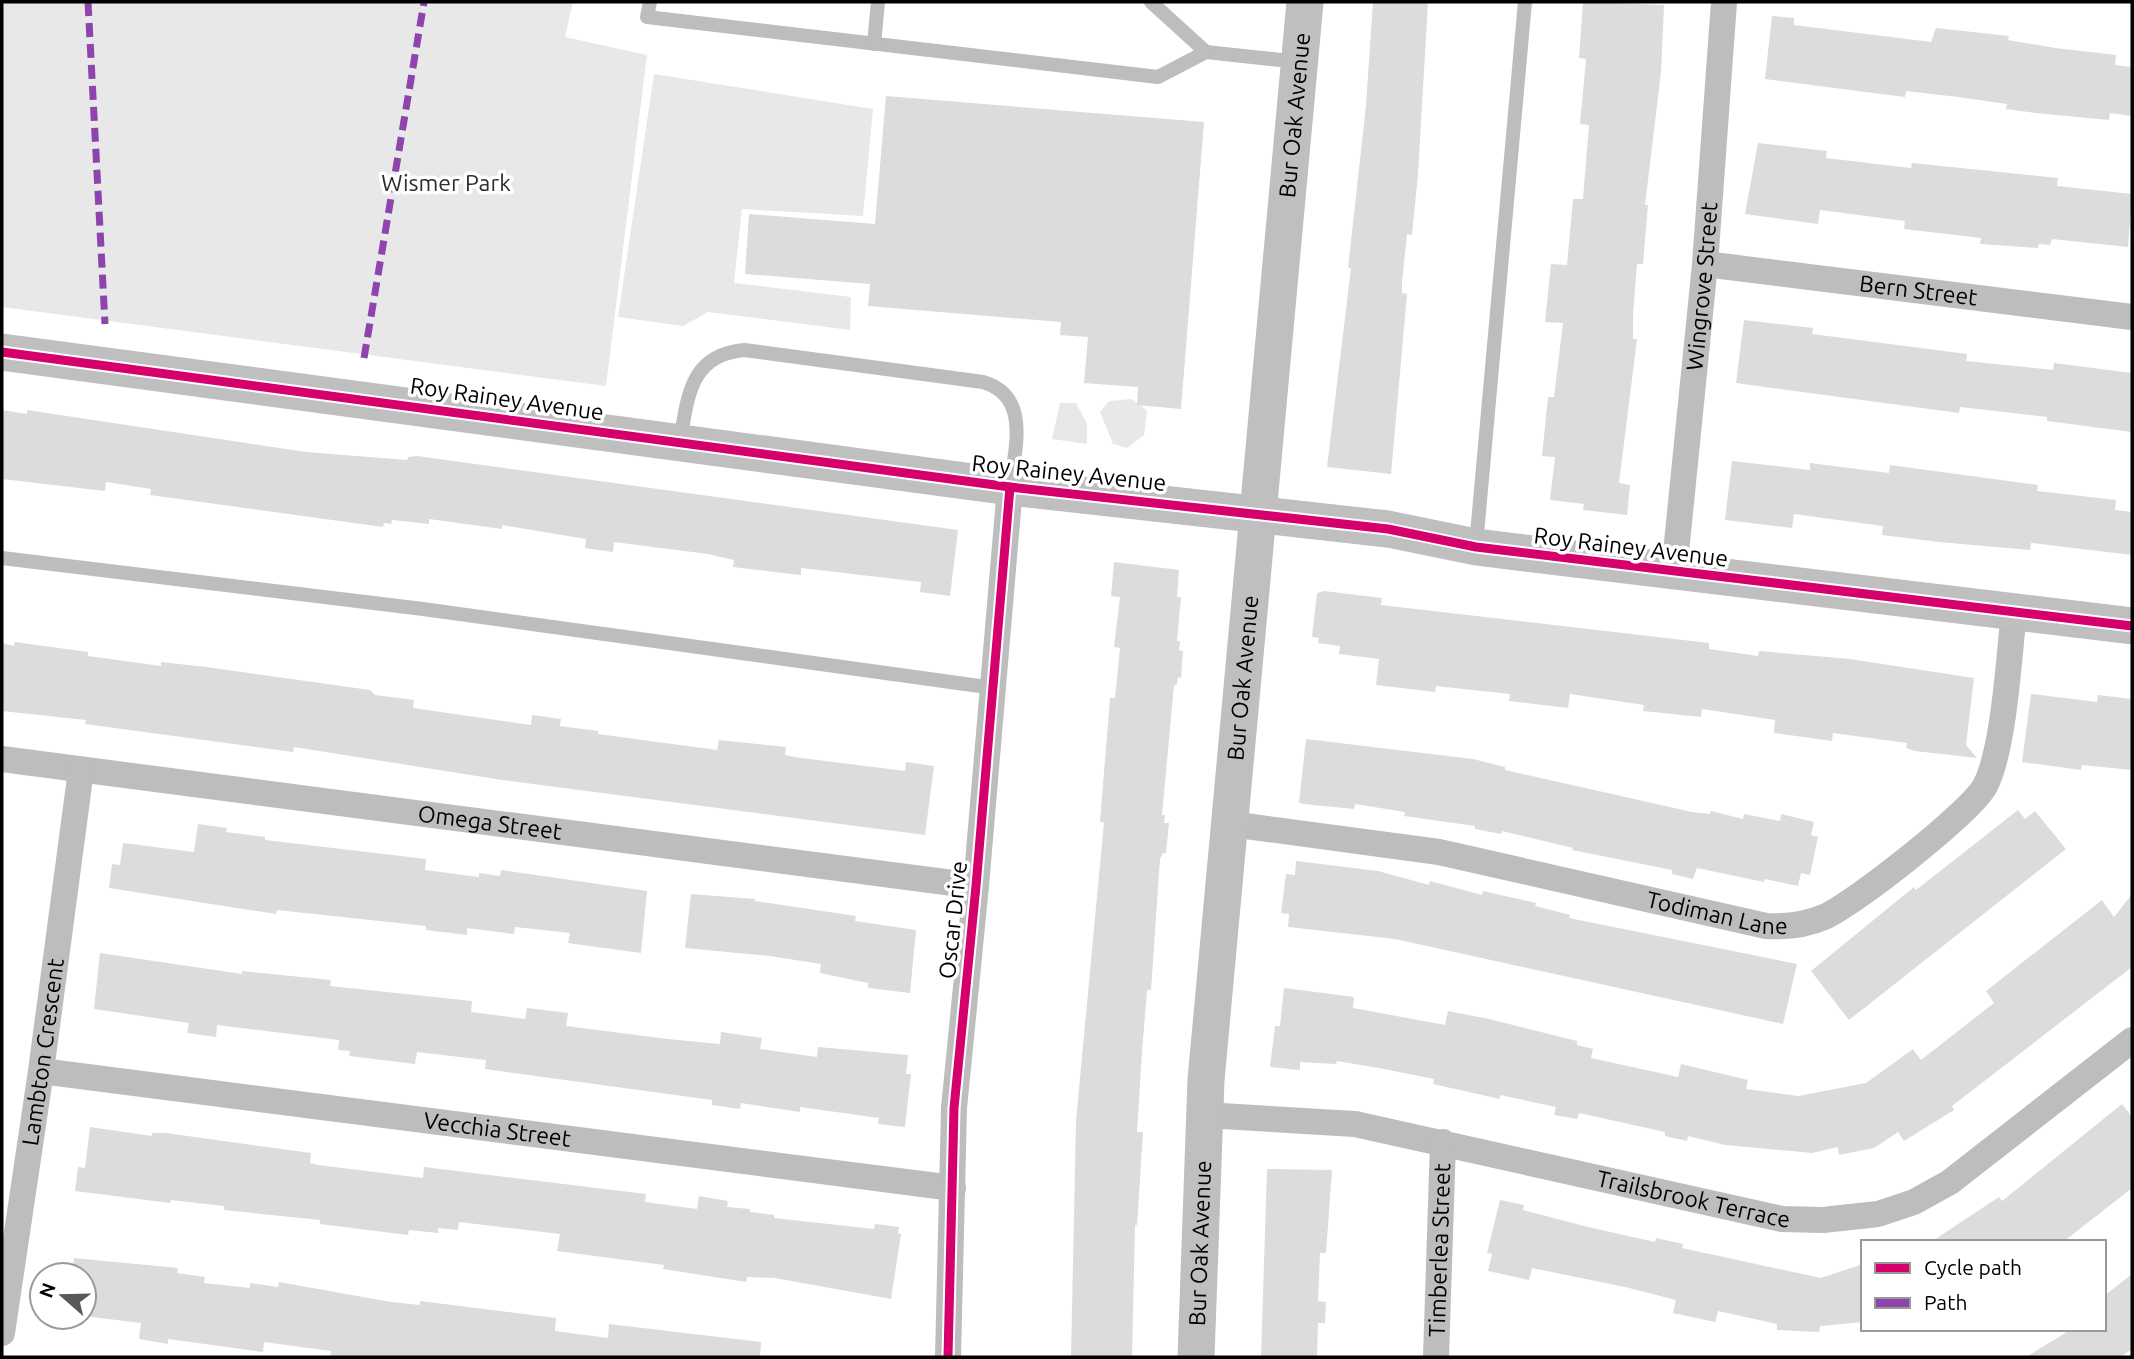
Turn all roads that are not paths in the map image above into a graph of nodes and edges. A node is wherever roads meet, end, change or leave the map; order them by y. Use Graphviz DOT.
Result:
graph roads {
  1 [pos="650,2"];
  2 [pos="878,2"];
  3 [pos="1150,2"];
  4 [pos="1305,2"];
  5 [pos="1525,2"];
  6 [pos="1724,2"];
  7 [pos="873,44"];
  8 [pos="1206,52"];
  9 [pos="1300,62"];
  10 [pos="1704,264"];
  11 [pos="2132,317"];
  12 [pos="2,352"];
  13 [pos="680,442"];
  14 [pos="1010,487"];
  15 [pos="1259,513"];
  16 [pos="1476,547"];
  17 [pos="2,558"];
  18 [pos="1674,572"];
  19 [pos="2014,612"];
  20 [pos="2132,626"];
  21 [pos="994,688"];
  22 [pos="2,759"];
  23 [pos="80,769"];
  24 [pos="1231,824"];
  25 [pos="976,886"];
  26 [pos="2132,1040"];
  27 [pos="41,1071"];
  28 [pos="1205,1115"];
  29 [pos="1443,1142"];
  30 [pos="953,1188"];
  31 [pos="2,1333"];
  32 [pos="948,1357"];
  33 [pos="1196,1357"];
  34 [pos="1436,1357"];
  1 -- 7 [label="lane"];
  2 -- 7 [label="lane"];
  3 -- 8 [label="lane"];
  4 -- 9 [label="street, Bur Oak Avenue"];
  5 -- 16 [label="lane"];
  6 -- 10 [label="street, Wingrove Street"];
  7 -- 8 [label="lane"];
  8 -- 9 [label="lane"];
  9 -- 15 [label="street, Bur Oak Avenue"];
  10 -- 11 [label="street, Bern Street"];
  10 -- 18 [label="street, Wingrove Street"];
  12 -- 13 [label="street, Roy Rainey Avenue"];
  13 -- 14 [label="street, Roy Rainey Avenue"];
  13 -- 14 [label="lane"];
  14 -- 15 [label="street, Roy Rainey Avenue"];
  14 -- 21 [label="street, Oscar Drive"];
  15 -- 16 [label="street, Roy Rainey Avenue"];
  15 -- 24 [label="street, Bur Oak Avenue"];
  16 -- 18 [label="street, Roy Rainey Avenue"];
  17 -- 21 [label="lane"];
  18 -- 19 [label="street, Roy Rainey Avenue"];
  19 -- 20 [label="street, Roy Rainey Avenue"];
  19 -- 24 [label="street, Todiman Lane"];
  21 -- 25 [label="street, Oscar Drive"];
  22 -- 23 [label="street, Omega Street"];
  23 -- 25 [label="street, Omega Street"];
  23 -- 27 [label="street, Lambton Crescent"];
  24 -- 28 [label="street, Bur Oak Avenue"];
  25 -- 30 [label="street, Oscar Drive"];
  26 -- 29 [label="street, Trailsbrook Terrace"];
  27 -- 30 [label="street, Vecchia Street"];
  27 -- 31 [label="street, Lambton Crescent"];
  28 -- 29 [label="street, Trailsbrook Terrace"];
  28 -- 33 [label="street, Bur Oak Avenue"];
  29 -- 34 [label="street, Timberlea Street"];
  30 -- 32 [label="street, Oscar Drive"];
}
